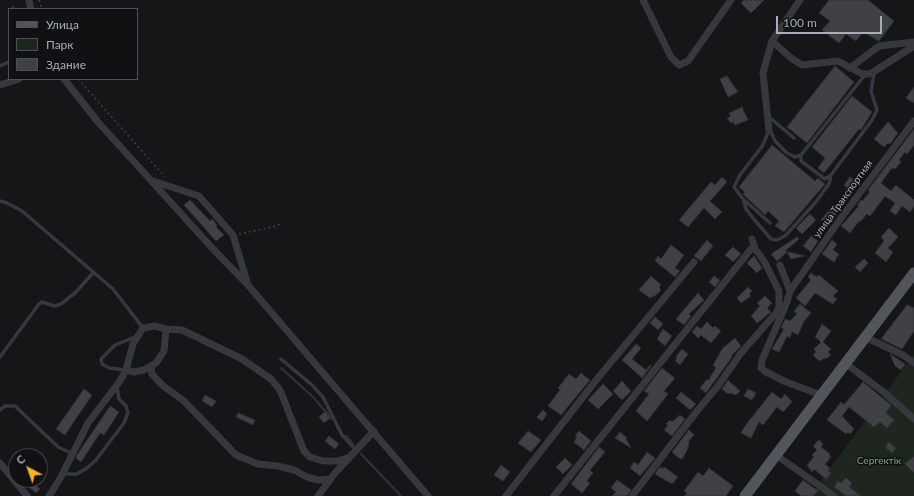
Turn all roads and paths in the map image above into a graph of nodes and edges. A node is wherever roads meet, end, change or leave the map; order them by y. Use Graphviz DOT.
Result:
graph roads {
  1 [pos="643,0"];
  2 [pos="730,0"];
  3 [pos="800,0"];
  4 [pos="772,42"];
  5 [pos="914,42"];
  6 [pos="914,46"];
  7 [pos="850,68"];
  8 [pos="879,69"];
  9 [pos="866,74"];
  10 [pos="16,80"];
  11 [pos="65,80"];
  12 [pos="79,80"];
  13 [pos="0,85"];
  14 [pos="768,116"];
  15 [pos="914,121"];
  16 [pos="769,130"];
  17 [pos="794,138"];
  18 [pos="801,155"];
  19 [pos="795,157"];
  20 [pos="801,160"];
  21 [pos="831,175"];
  22 [pos="825,179"];
  23 [pos="152,181"];
  24 [pos="829,184"];
  25 [pos="169,186"];
  26 [pos="742,199"];
  27 [pos="0,201"];
  28 [pos="770,223"];
  29 [pos="280,224"];
  30 [pos="233,235"];
  31 [pos="752,239"];
  32 [pos="755,249"];
  33 [pos="694,262"];
  34 [pos="780,265"];
  35 [pos="93,273"];
  36 [pos="914,273"];
  37 [pos="248,285"];
  38 [pos="790,291"];
  39 [pos="143,328"];
  40 [pos="166,329"];
  41 [pos="138,336"];
  42 [pos="865,337"];
  43 [pos="0,357"];
  44 [pos="281,359"];
  45 [pos="845,363"];
  46 [pos="914,363"];
  47 [pos="150,366"];
  48 [pos="126,370"];
  49 [pos="117,385"];
  50 [pos="821,395"];
  51 [pos="0,410"];
  52 [pos="914,419"];
  53 [pos="374,431"];
  54 [pos="356,450"];
  55 [pos="71,453"];
  56 [pos="776,455"];
  57 [pos="350,457"];
  58 [pos="0,463"];
  59 [pos="62,473"];
  60 [pos="330,479"];
  61 [pos="27,496"];
  62 [pos="49,496"];
  63 [pos="318,496"];
  64 [pos="428,496"];
  65 [pos="506,496"];
  66 [pos="554,496"];
  67 [pos="632,496"];
  68 [pos="745,496"];
  69 [pos="834,496"];
  1 -- 2 [label="street"];
  3 -- 4 [label="street"];
  4 -- 7 [label="street"];
  4 -- 14 [label="street"];
  5 -- 7 [label="street"];
  6 -- 8 [label="street"];
  7 -- 9 [label="street"];
  8 -- 9 [label="street"];
  8 -- 21 [label="lane"];
  9 -- 18 [label="lane"];
  10 -- 13 [label="street"];
  11 -- 23 [label="street"];
  12 -- 25 [label="path"];
  14 -- 16 [label="street"];
  14 -- 17 [label="lane"];
  15 -- 38 [label="street, улица Транспортная"];
  16 -- 19 [label="lane"];
  16 -- 26 [label="lane"];
  18 -- 19 [label="lane"];
  18 -- 20 [label="lane"];
  19 -- 20 [label="lane"];
  20 -- 22 [label="lane"];
  21 -- 22 [label="lane"];
  21 -- 24 [label="lane"];
  22 -- 24 [label="lane"];
  23 -- 25 [label="street"];
  23 -- 37 [label="street"];
  24 -- 26 [label="lane"];
  25 -- 30 [label="street"];
  26 -- 28 [label="lane"];
  27 -- 35 [label="lane"];
  29 -- 30 [label="path"];
  30 -- 37 [label="street"];
  31 -- 32 [label="street"];
  32 -- 66 [label="street"];
  32 -- 67 [label="street"];
  33 -- 65 [label="street"];
  34 -- 38 [label="street"];
  35 -- 39 [label="lane"];
  35 -- 43 [label="lane"];
  36 -- 42 [label="main road"];
  37 -- 53 [label="street"];
  38 -- 50 [label="street, улица Транспортная"];
  39 -- 40 [label="street"];
  39 -- 41 [label="street"];
  40 -- 47 [label="street"];
  40 -- 57 [label="street"];
  41 -- 48 [label="street"];
  41 -- 48 [label="lane"];
  42 -- 45 [label="main road"];
  42 -- 46 [label="street"];
  44 -- 54 [label="lane"];
  45 -- 50 [label="main road"];
  45 -- 52 [label="street"];
  47 -- 48 [label="street"];
  47 -- 60 [label="street"];
  48 -- 49 [label="street"];
  49 -- 55 [label="street"];
  49 -- 59 [label="lane"];
  50 -- 56 [label="main road"];
  51 -- 55 [label="lane"];
  53 -- 54 [label="street"];
  53 -- 64 [label="street"];
  54 -- 57 [label="street"];
  55 -- 59 [label="street"];
  56 -- 68 [label="main road"];
  56 -- 69 [label="street"];
  57 -- 60 [label="street"];
  58 -- 61 [label="street"];
  59 -- 62 [label="street"];
  60 -- 63 [label="street"];
}
